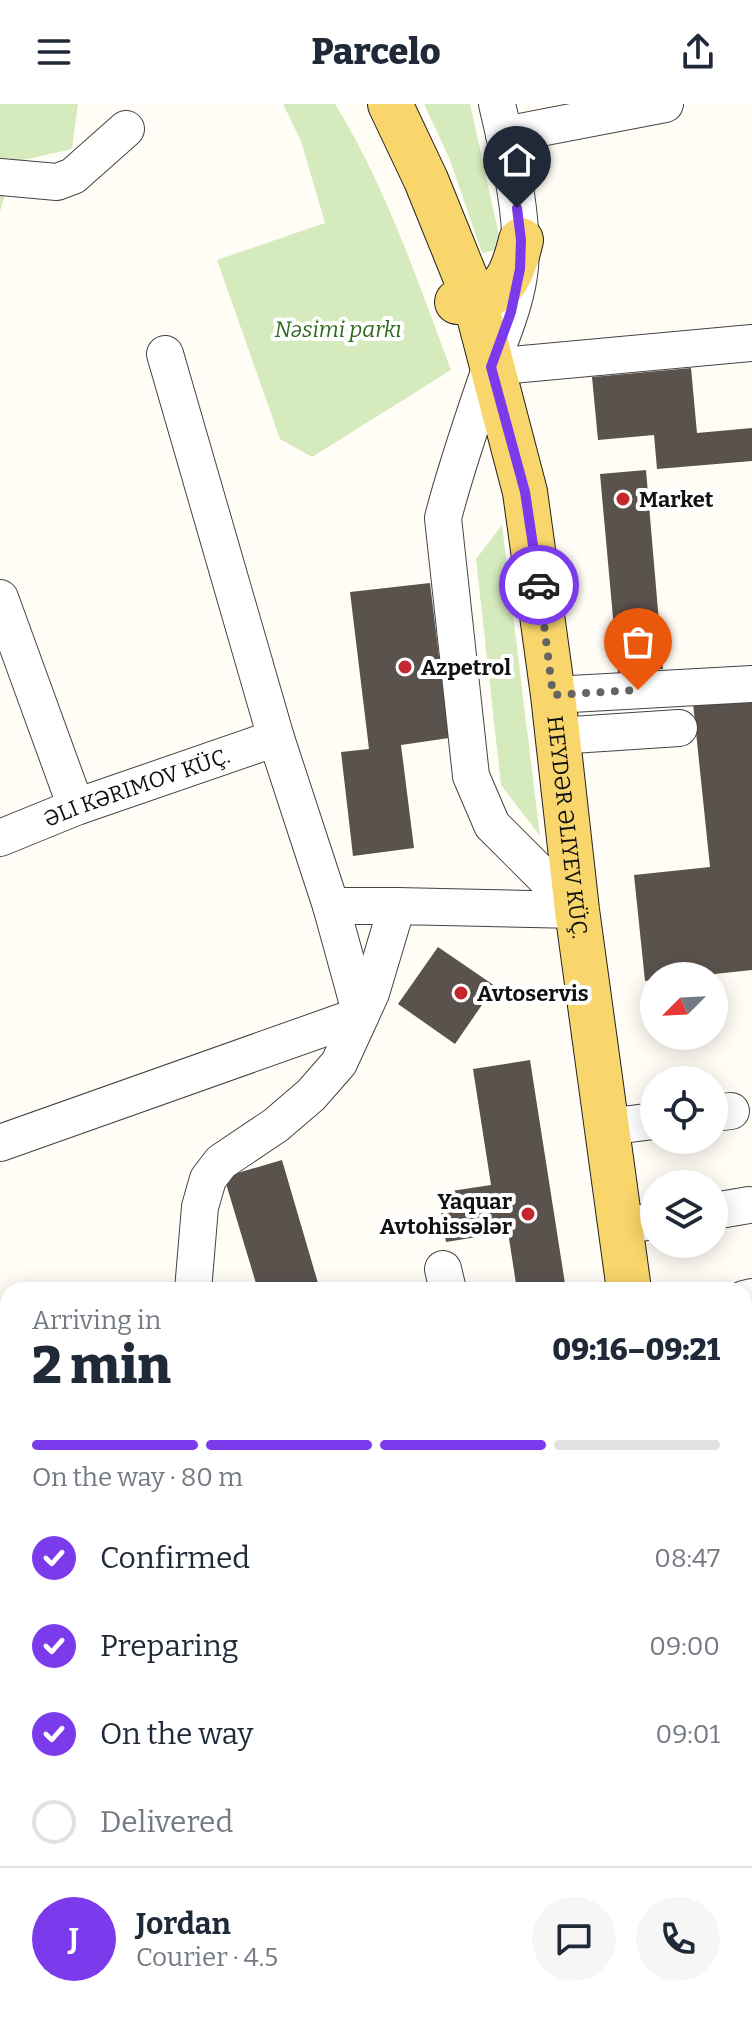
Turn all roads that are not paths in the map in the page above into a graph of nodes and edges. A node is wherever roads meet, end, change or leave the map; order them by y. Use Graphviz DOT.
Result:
graph roads {
  1 [pos="362,104"];
  2 [pos="390,104"];
  3 [pos="665,104"];
  4 [pos="500,119"];
  5 [pos="126,129"];
  6 [pos="0,177"];
  7 [pos="521,240"];
  8 [pos="466,301"];
  9 [pos="752,343"];
  10 [pos="165,354"];
  11 [pos="491,367"];
  12 [pos="0,598"];
  13 [pos="752,684"];
  14 [pos="555,716"];
  15 [pos="679,728"];
  16 [pos="276,738"];
  17 [pos="76,807"];
  18 [pos="0,838"];
  19 [pos="331,906"];
  20 [pos="397,906"];
  21 [pos="577,910"];
  22 [pos="361,1015"];
  23 [pos="640,1123"];
  24 [pos="606,1127"];
  25 [pos="0,1143"];
  26 [pos="749,1205"];
  27 [pos="728,1209"];
  28 [pos="637,1224"];
  29 [pos="194,1282"];
  30 [pos="630,1282"];
  1 -- 8 [label="main road"];
  2 -- 8 [label="main road"];
  3 -- 4 [label="street"];
  4 -- 7 [label="street"];
  5 -- 6 [label="street"];
  7 -- 8 [label="main road"];
  7 -- 11 [label="street"];
  8 -- 11 [label="main road, HEYDƏR ƏLIYEV KÜÇ."];
  9 -- 11 [label="street"];
  10 -- 16 [label="street"];
  11 -- 14 [label="main road, HEYDƏR ƏLIYEV KÜÇ."];
  11 -- 21 [label="street"];
  12 -- 17 [label="street"];
  13 -- 14 [label="street"];
  14 -- 15 [label="street"];
  14 -- 21 [label="main road, HEYDƏR ƏLIYEV KÜÇ."];
  16 -- 17 [label="street, ƏLI KƏRIMOV KÜÇ."];
  16 -- 19 [label="street"];
  17 -- 18 [label="street, ƏLI KƏRIMOV KÜÇ."];
  19 -- 20 [label="street"];
  19 -- 22 [label="street"];
  20 -- 21 [label="street"];
  20 -- 22 [label="street"];
  21 -- 24 [label="main road, HEYDƏR ƏLIYEV KÜÇ."];
  22 -- 25 [label="street"];
  22 -- 29 [label="street"];
  23 -- 24 [label="street"];
  24 -- 28 [label="main road, HEYDƏR ƏLIYEV KÜÇ."];
  26 -- 27 [label="street"];
  28 -- 30 [label="main road, HEYDƏR ƏLIYEV KÜÇ."];
}
